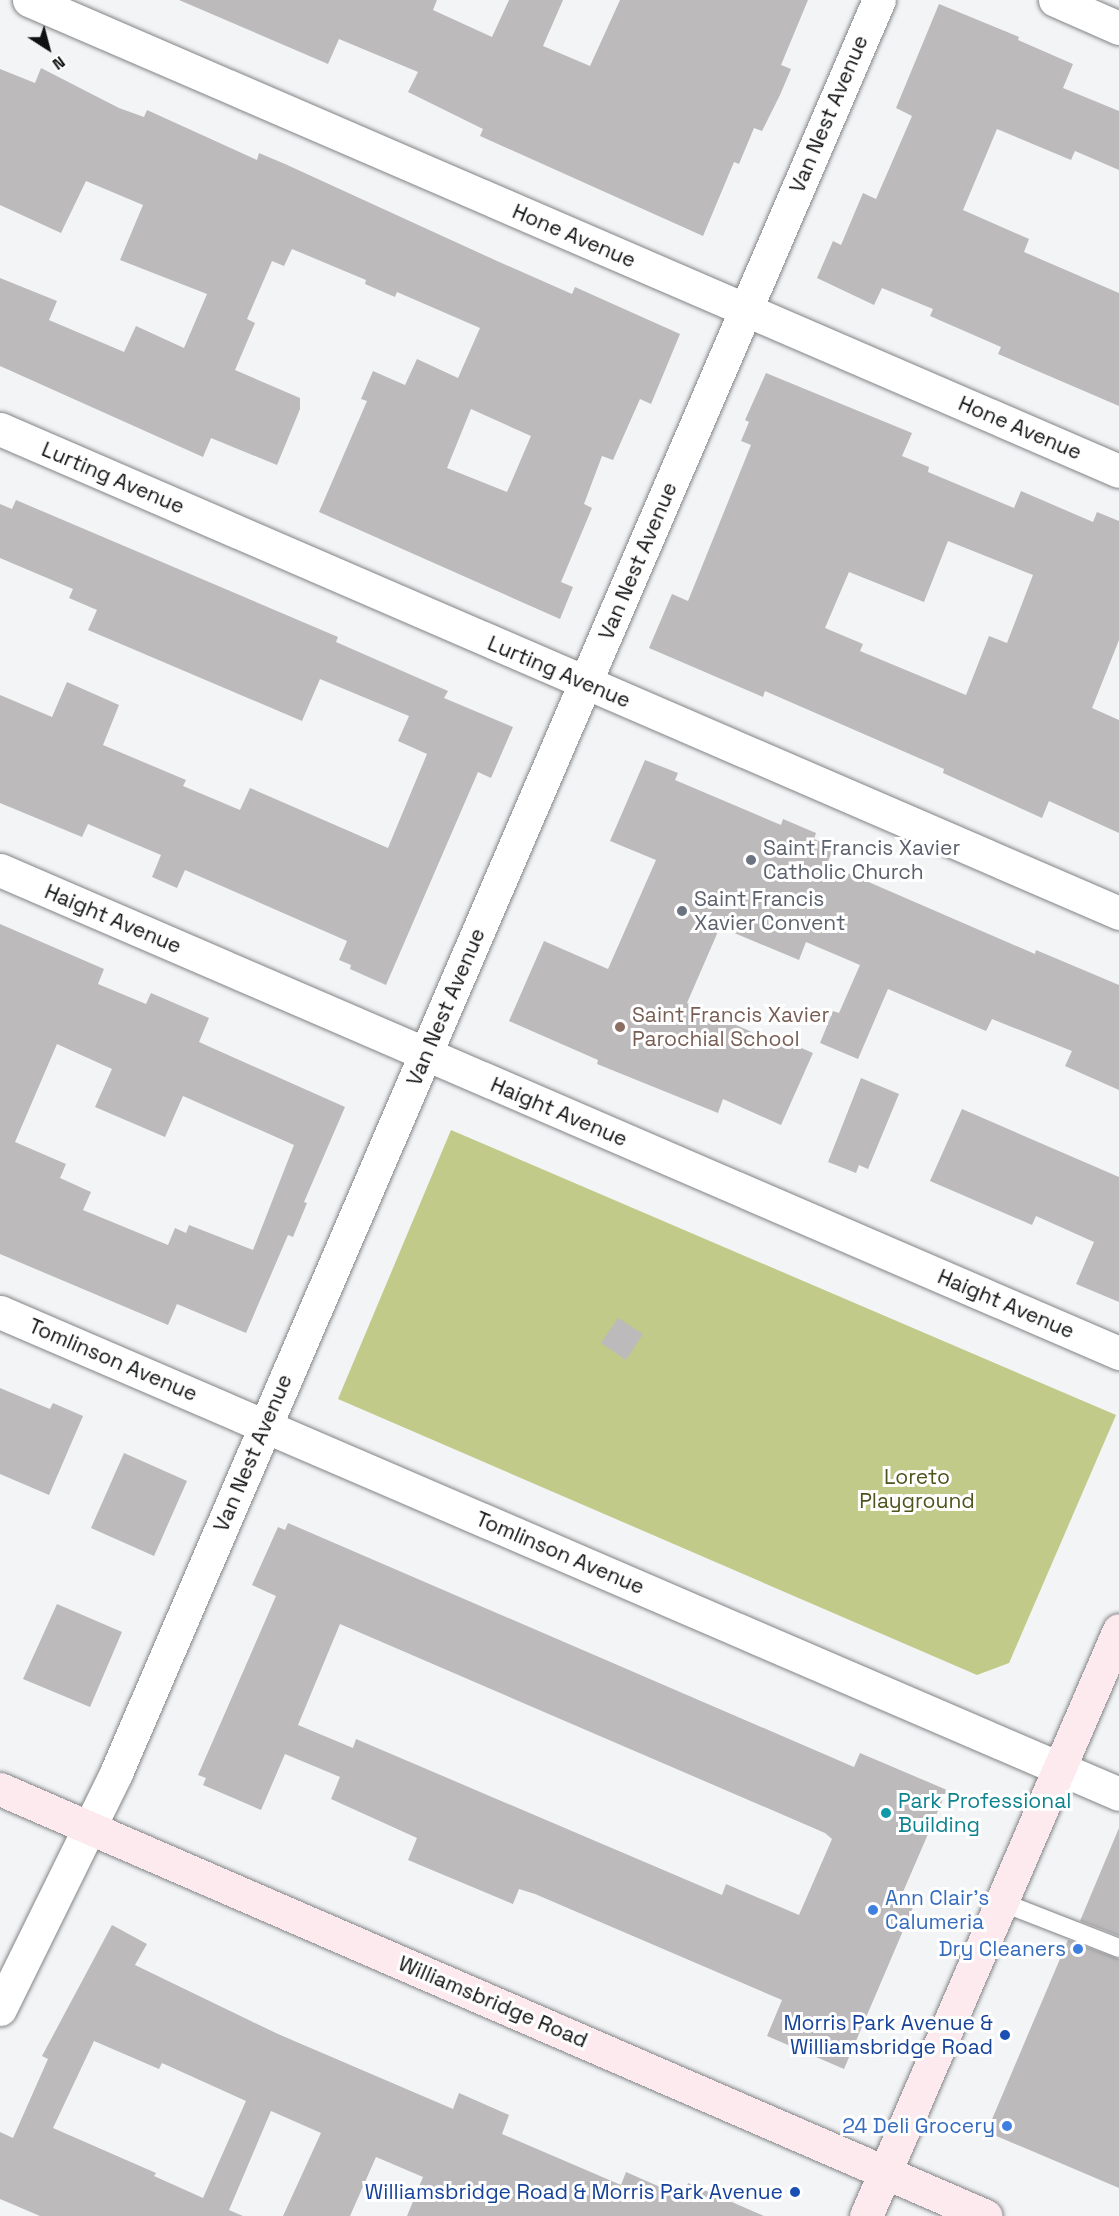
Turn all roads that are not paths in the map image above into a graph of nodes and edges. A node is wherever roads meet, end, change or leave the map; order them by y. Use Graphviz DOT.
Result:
graph roads {
  1 [pos="29,0"];
  2 [pos="879,0"];
  3 [pos="1055,0"];
  4 [pos="1119,28"];
  5 [pos="745,310"];
  6 [pos="0,429"];
  7 [pos="1119,471"];
  8 [pos="586,683"];
  9 [pos="0,870"];
  10 [pos="1119,913"];
  11 [pos="426,1054"];
  12 [pos="0,1312"];
  13 [pos="1119,1353"];
  14 [pos="265,1426"];
  15 [pos="1119,1630"];
  16 [pos="1059,1769"];
  17 [pos="0,1789"];
  18 [pos="1119,1794"];
  19 [pos="89,1829"];
  20 [pos="1001,1902"];
  21 [pos="1119,1948"];
  22 [pos="0,2009"];
  23 [pos="885,2172"];
  24 [pos="866,2216"];
  25 [pos="986,2216"];
  1 -- 5 [label="street, Hone Avenue"];
  2 -- 5 [label="street, Van Nest Avenue"];
  3 -- 4 [label="street"];
  5 -- 7 [label="street, Hone Avenue"];
  5 -- 8 [label="street, Van Nest Avenue"];
  6 -- 8 [label="street, Lurting Avenue"];
  8 -- 10 [label="street, Lurting Avenue"];
  8 -- 11 [label="street, Van Nest Avenue"];
  9 -- 11 [label="street, Haight Avenue"];
  11 -- 13 [label="street, Haight Avenue"];
  11 -- 14 [label="street, Van Nest Avenue"];
  12 -- 14 [label="street, Tomlinson Avenue"];
  14 -- 16 [label="street, Tomlinson Avenue"];
  14 -- 19 [label="street, Van Nest Avenue"];
  15 -- 16 [label="main road"];
  16 -- 18 [label="street, Tomlinson Avenue"];
  16 -- 20 [label="main road"];
  17 -- 19 [label="main road, Williamsbridge Road"];
  19 -- 22 [label="street, Van Nest Avenue"];
  19 -- 23 [label="main road, Williamsbridge Road"];
  20 -- 21 [label="lane"];
  20 -- 23 [label="main road"];
  23 -- 24 [label="main road"];
  23 -- 25 [label="main road, Williamsbridge Road"];
}
